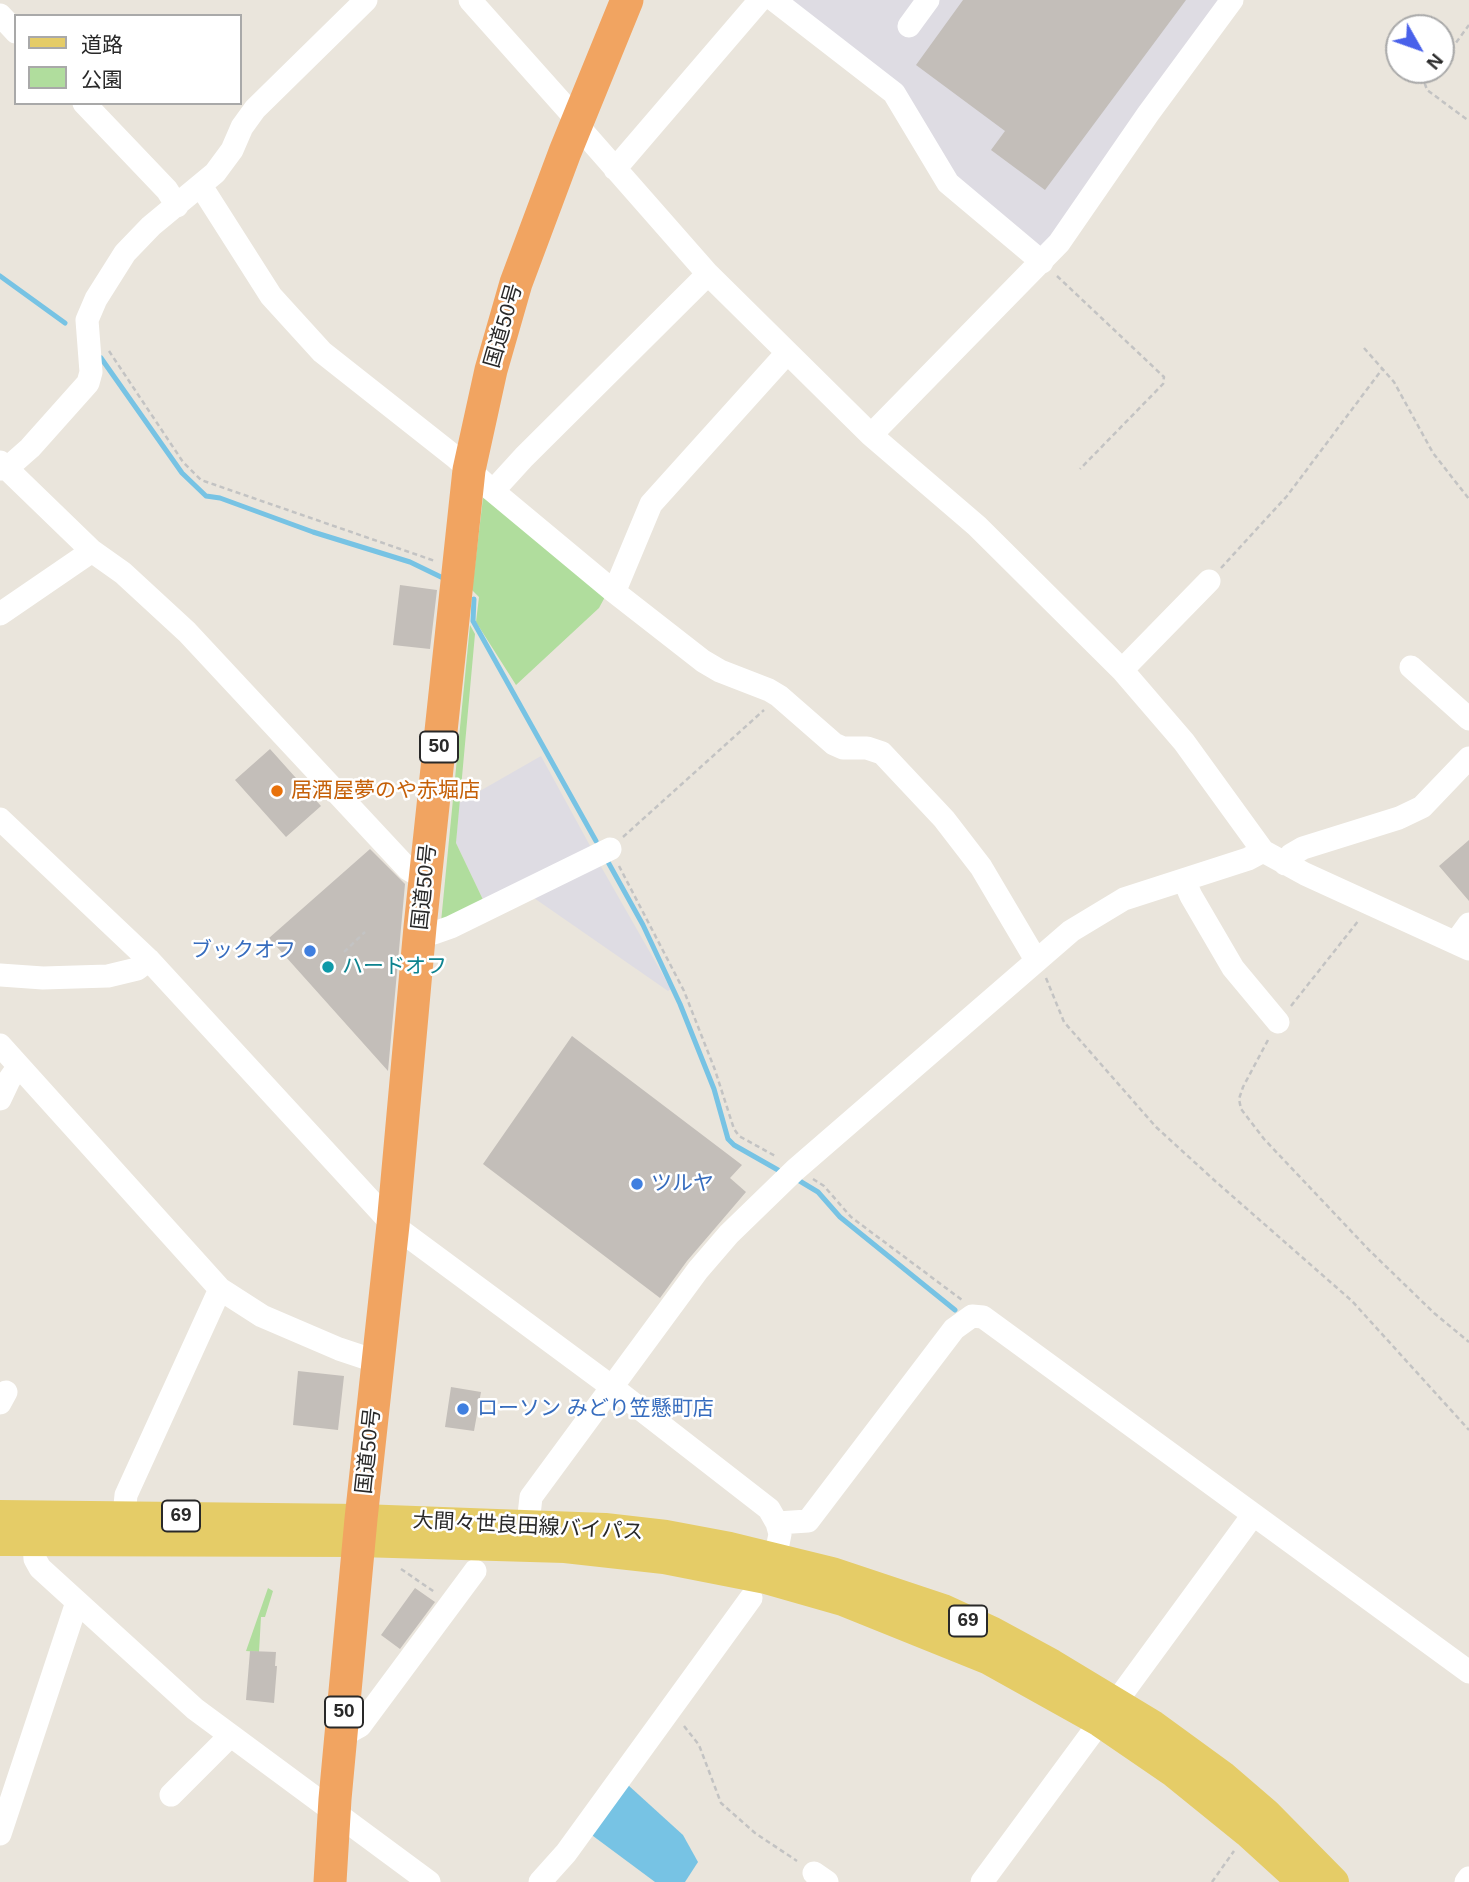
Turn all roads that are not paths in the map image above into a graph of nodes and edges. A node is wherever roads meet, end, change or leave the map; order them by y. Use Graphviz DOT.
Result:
graph roads {
  1 [pos="366,0"];
  2 [pos="470,0"];
  3 [pos="627,0"];
  4 [pos="760,0"];
  5 [pos="774,0"];
  6 [pos="928,0"];
  7 [pos="1231,0"];
  8 [pos="0,15"];
  9 [pos="909,26"];
  10 [pos="14,30"];
  11 [pos="86,105"];
  12 [pos="578,123"];
  13 [pos="615,169"];
  14 [pos="201,186"];
  15 [pos="177,206"];
  16 [pos="1042,262"];
  17 [pos="708,274"];
  18 [pos="787,353"];
  19 [pos="871,435"];
  20 [pos="2,466"];
  21 [pos="481,481"];
  22 [pos="92,551"];
  23 [pos="1209,580"];
  24 [pos="612,590"];
  25 [pos="0,614"];
  26 [pos="1411,667"];
  27 [pos="1122,670"];
  28 [pos="1469,719"];
  29 [pos="1469,758"];
  30 [pos="0,819"];
  31 [pos="610,849"];
  32 [pos="1263,851"];
  33 [pos="1285,864"];
  34 [pos="426,874"];
  35 [pos="1184,880"];
  36 [pos="420,927"];
  37 [pos="1465,938"];
  38 [pos="149,960"];
  39 [pos="1037,960"];
  40 [pos="0,975"];
  41 [pos="1278,1022"];
  42 [pos="0,1045"];
  43 [pos="19,1066"];
  44 [pos="0,1099"];
  45 [pos="393,1225"];
  46 [pos="220,1289"];
  47 [pos="378,1359"];
  48 [pos="612,1387"];
  49 [pos="0,1515"];
  50 [pos="1253,1515"];
  51 [pos="124,1516"];
  52 [pos="778,1523"];
  53 [pos="528,1524"];
  54 [pos="360,1531"];
  55 [pos="0,1541"];
  56 [pos="34,1541"];
  57 [pos="775,1559"];
  58 [pos="475,1571"];
  59 [pos="751,1598"];
  60 [pos="77,1602"];
  61 [pos="1469,1672"];
  62 [pos="1108,1712"];
  63 [pos="342,1731"];
  64 [pos="230,1736"];
  65 [pos="171,1794"];
  66 [pos="334,1813"];
  67 [pos="2,1820"];
  68 [pos="1469,1878"];
  69 [pos="330,1882"];
  70 [pos="429,1882"];
  71 [pos="540,1882"];
  72 [pos="982,1882"];
  73 [pos="1302,1882"];
  74 [pos="1334,1882"];
  75 [pos="1466,1882"];
  1 -- 14 [label="street"];
  2 -- 12 [label="street"];
  3 -- 12 [label="highway, 国道50号 / 50"];
  4 -- 13 [label="street"];
  5 -- 16 [label="street"];
  6 -- 9 [label="street"];
  7 -- 16 [label="street"];
  8 -- 10 [label="street"];
  11 -- 15 [label="street"];
  12 -- 13 [label="street"];
  12 -- 21 [label="highway, 国道50号 / 50"];
  13 -- 17 [label="street"];
  14 -- 15 [label="street"];
  14 -- 21 [label="street"];
  15 -- 20 [label="street"];
  16 -- 19 [label="street"];
  17 -- 18 [label="street"];
  17 -- 21 [label="street"];
  18 -- 19 [label="street"];
  18 -- 24 [label="street"];
  19 -- 27 [label="street"];
  20 -- 22 [label="street"];
  21 -- 24 [label="street"];
  21 -- 34 [label="highway, 国道50号 / 50"];
  22 -- 25 [label="street"];
  22 -- 34 [label="street"];
  23 -- 27 [label="street"];
  24 -- 39 [label="street"];
  26 -- 28 [label="street"];
  27 -- 32 [label="street"];
  29 -- 33 [label="street"];
  30 -- 38 [label="street"];
  31 -- 36 [label="street"];
  32 -- 33 [label="street"];
  32 -- 35 [label="street"];
  33 -- 37 [label="street"];
  34 -- 36 [label="highway, 国道50号 / 50"];
  35 -- 39 [label="street"];
  35 -- 41 [label="street"];
  36 -- 45 [label="highway, 国道50号 / 50"];
  38 -- 40 [label="street"];
  38 -- 45 [label="street"];
  39 -- 48 [label="street"];
  42 -- 43 [label="street"];
  43 -- 44 [label="street"];
  43 -- 46 [label="street"];
  45 -- 47 [label="highway, 国道50号 / 50"];
  45 -- 48 [label="street"];
  46 -- 47 [label="street"];
  46 -- 51 [label="street"];
  47 -- 54 [label="highway, 国道50号 / 50"];
  48 -- 52 [label="street"];
  48 -- 53 [label="street"];
  49 -- 51 [label="main road, 大間々世良田線バイパス / 69"];
  50 -- 52 [label="street"];
  50 -- 61 [label="street"];
  50 -- 62 [label="street"];
  51 -- 54 [label="main road, 大間々世良田線バイパス / 69"];
  52 -- 57 [label="street"];
  53 -- 54 [label="main road, 大間々世良田線バイパス / 69"];
  53 -- 57 [label="main road, 大間々世良田線バイパス / 69"];
  54 -- 56 [label="main road, 大間々世良田線バイパス / 69"];
  54 -- 62 [label="main road, 大間々世良田線バイパス / 69"];
  54 -- 63 [label="highway, 国道50号 / 50"];
  55 -- 56 [label="main road, 大間々世良田線バイパス / 69"];
  56 -- 60 [label="street"];
  57 -- 62 [label="main road, 大間々世良田線バイパス / 69"];
  58 -- 63 [label="street"];
  59 -- 71 [label="street"];
  60 -- 64 [label="street"];
  60 -- 67 [label="street"];
  62 -- 72 [label="street"];
  62 -- 73 [label="main road, 大間々世良田線バイパス / 69"];
  62 -- 74 [label="main road, 大間々世良田線バイパス / 69"];
  63 -- 66 [label="highway, 国道50号 / 50"];
  64 -- 65 [label="street"];
  64 -- 66 [label="street"];
  66 -- 69 [label="highway, 国道50号 / 50"];
  66 -- 70 [label="street"];
  68 -- 75 [label="street"];
}
